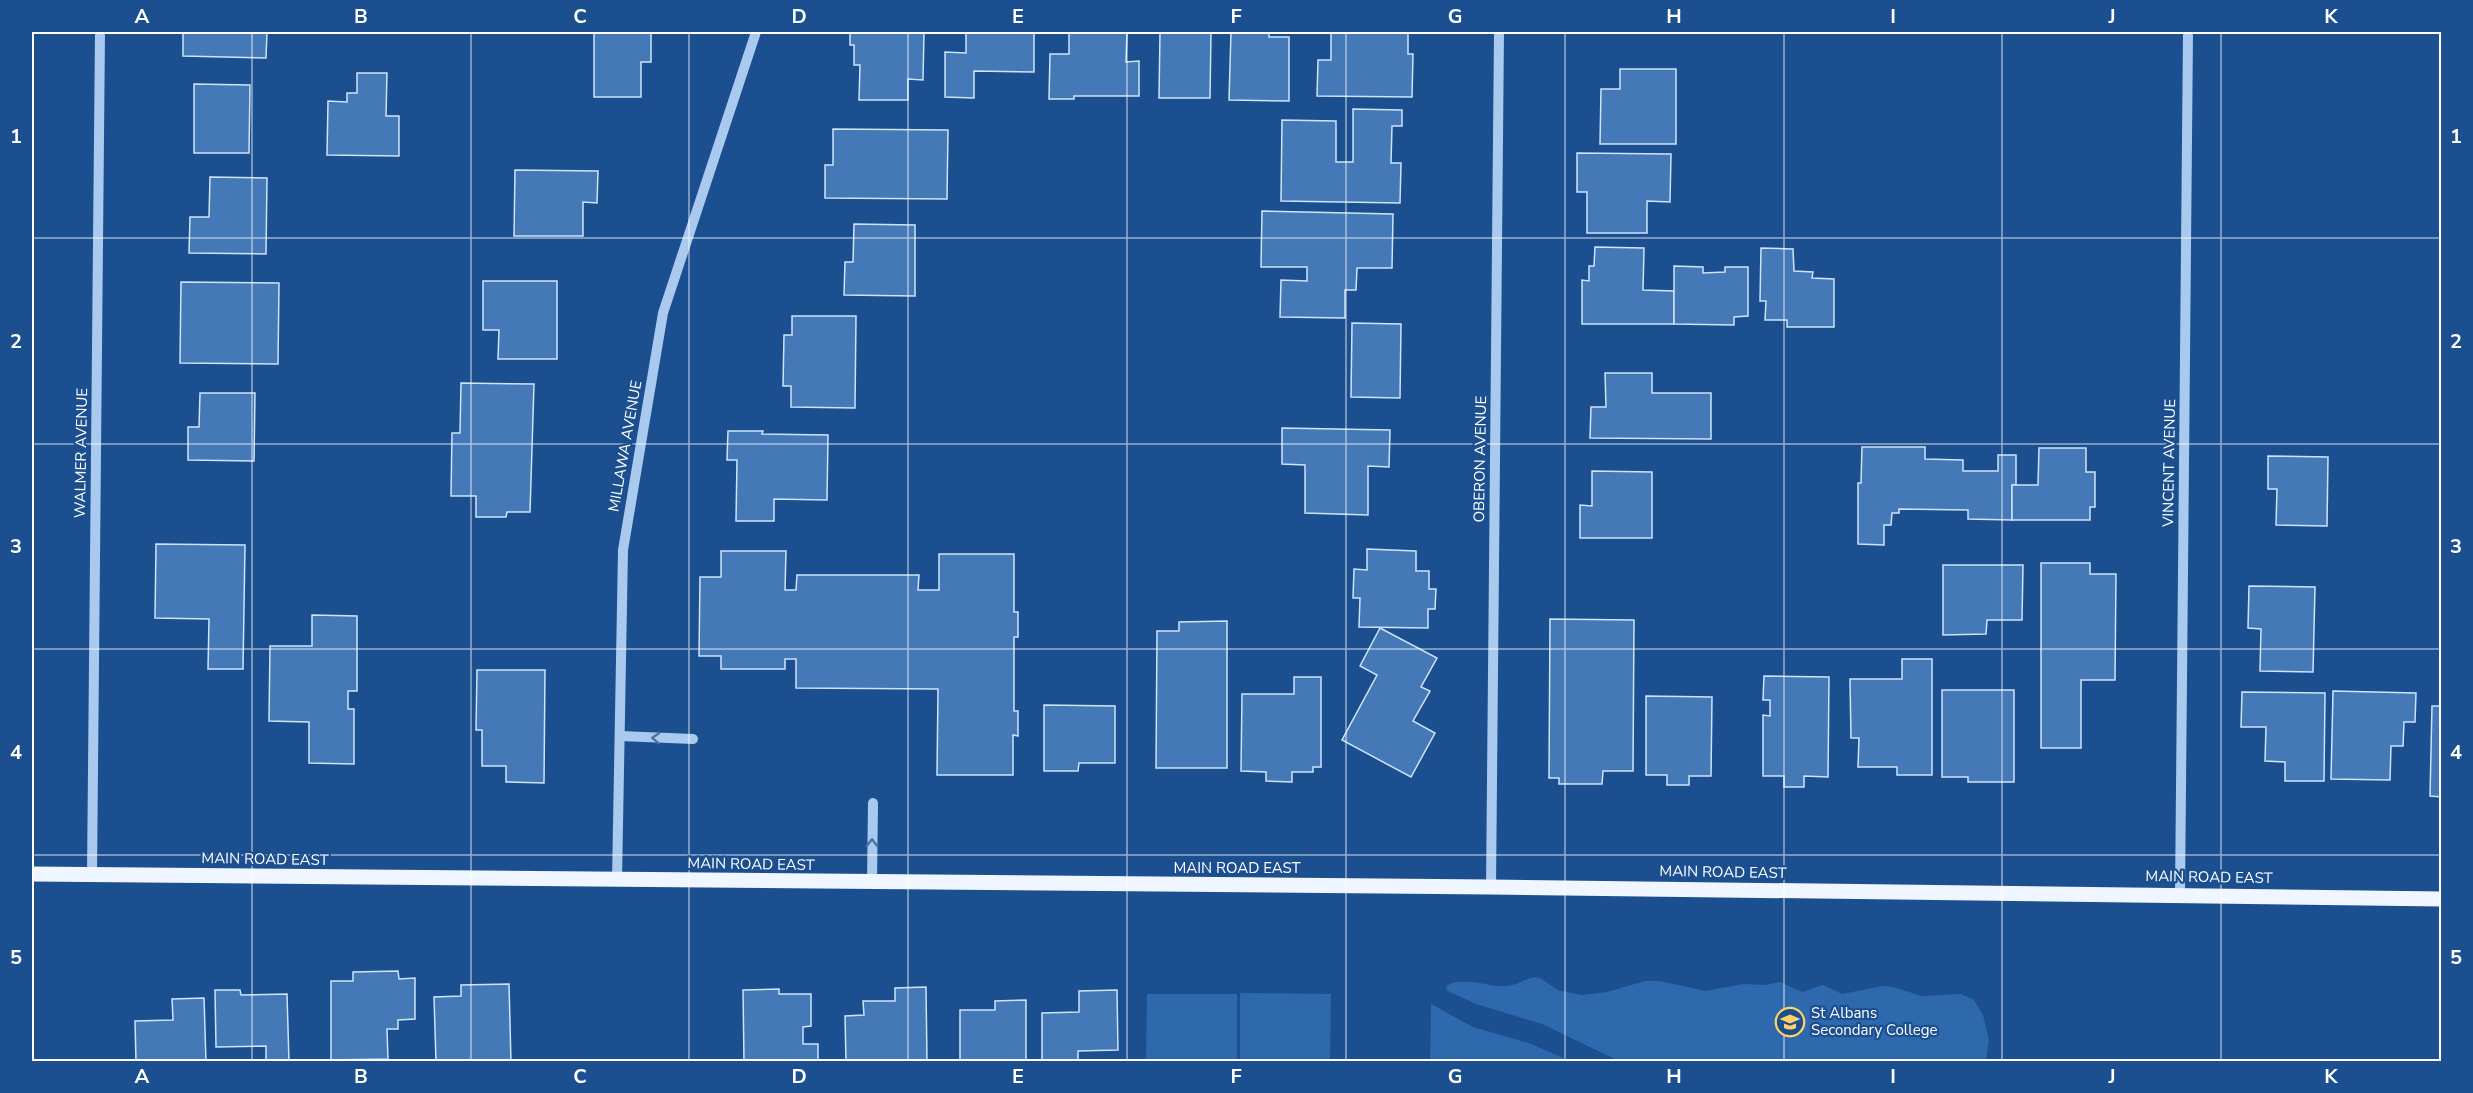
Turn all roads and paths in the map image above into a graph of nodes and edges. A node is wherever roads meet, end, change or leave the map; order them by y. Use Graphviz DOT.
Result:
graph roads {
  1 [pos="100,32"];
  2 [pos="756,32"];
  3 [pos="1499,32"];
  4 [pos="2188,32"];
  5 [pos="620,736"];
  6 [pos="693,739"];
  7 [pos="873,803"];
  8 [pos="32,874"];
  9 [pos="92,875"];
  10 [pos="617,880"];
  11 [pos="872,883"];
  12 [pos="1491,887"];
  13 [pos="2180,895"];
  14 [pos="2442,899"];
  1 -- 9 [label="street, WALMER AVENUE"];
  2 -- 5 [label="street, MILLAWA AVENUE"];
  3 -- 12 [label="street, OBERON AVENUE"];
  4 -- 13 [label="street, VINCENT AVENUE"];
  6 -- 5 [label="street, one-way"];
  5 -- 10 [label="street, MILLAWA AVENUE"];
  11 -- 7 [label="street, one-way"];
  8 -- 9 [label="main road, MAIN ROAD EAST"];
  9 -- 10 [label="main road, MAIN ROAD EAST"];
  10 -- 11 [label="main road, MAIN ROAD EAST"];
  11 -- 12 [label="main road, MAIN ROAD EAST"];
  12 -- 13 [label="main road, MAIN ROAD EAST"];
  13 -- 14 [label="main road, MAIN ROAD EAST"];
}
